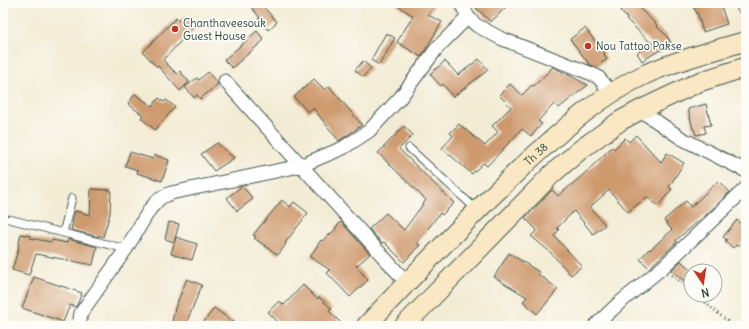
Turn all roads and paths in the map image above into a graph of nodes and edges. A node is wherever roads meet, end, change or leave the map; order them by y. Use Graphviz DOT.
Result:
graph roads {
  1 [pos="461,3"];
  2 [pos="741,3"];
  3 [pos="746,10"];
  4 [pos="468,17"];
  5 [pos="746,41"];
  6 [pos="746,67"];
  7 [pos="225,81"];
  8 [pos="612,93"];
  9 [pos="640,110"];
  10 [pos="562,130"];
  11 [pos="409,148"];
  12 [pos="580,150"];
  13 [pos="300,166"];
  14 [pos="746,171"];
  15 [pos="746,188"];
  16 [pos="72,198"];
  17 [pos="477,210"];
  18 [pos="9,220"];
  19 [pos="63,233"];
  20 [pos="126,249"];
  21 [pos="663,267"];
  22 [pos="407,283"];
  23 [pos="683,284"];
  24 [pos="706,303"];
  25 [pos="79,326"];
  26 [pos="366,326"];
  27 [pos="404,326"];
  28 [pos="595,326"];
  29 [pos="733,326"];
  1 -- 4 [label="street"];
  2 -- 3 [label="street"];
  4 -- 8 [label="street"];
  4 -- 13 [label="street"];
  5 -- 8 [label="street, Th 38"];
  6 -- 9 [label="street"];
  7 -- 13 [label="street"];
  8 -- 10 [label="street, Th 38"];
  9 -- 12 [label="street"];
  9 -- 14 [label="street"];
  10 -- 12 [label="street"];
  10 -- 17 [label="street, Th 38"];
  11 -- 17 [label="lane"];
  12 -- 27 [label="street"];
  13 -- 20 [label="street"];
  13 -- 22 [label="street"];
  15 -- 21 [label="street"];
  16 -- 19 [label="lane"];
  17 -- 22 [label="street, Th 38"];
  18 -- 19 [label="lane"];
  19 -- 20 [label="lane"];
  20 -- 25 [label="street"];
  21 -- 23 [label="path"];
  21 -- 28 [label="street"];
  22 -- 26 [label="street, Th 38"];
  24 -- 29 [label="path"];
}
